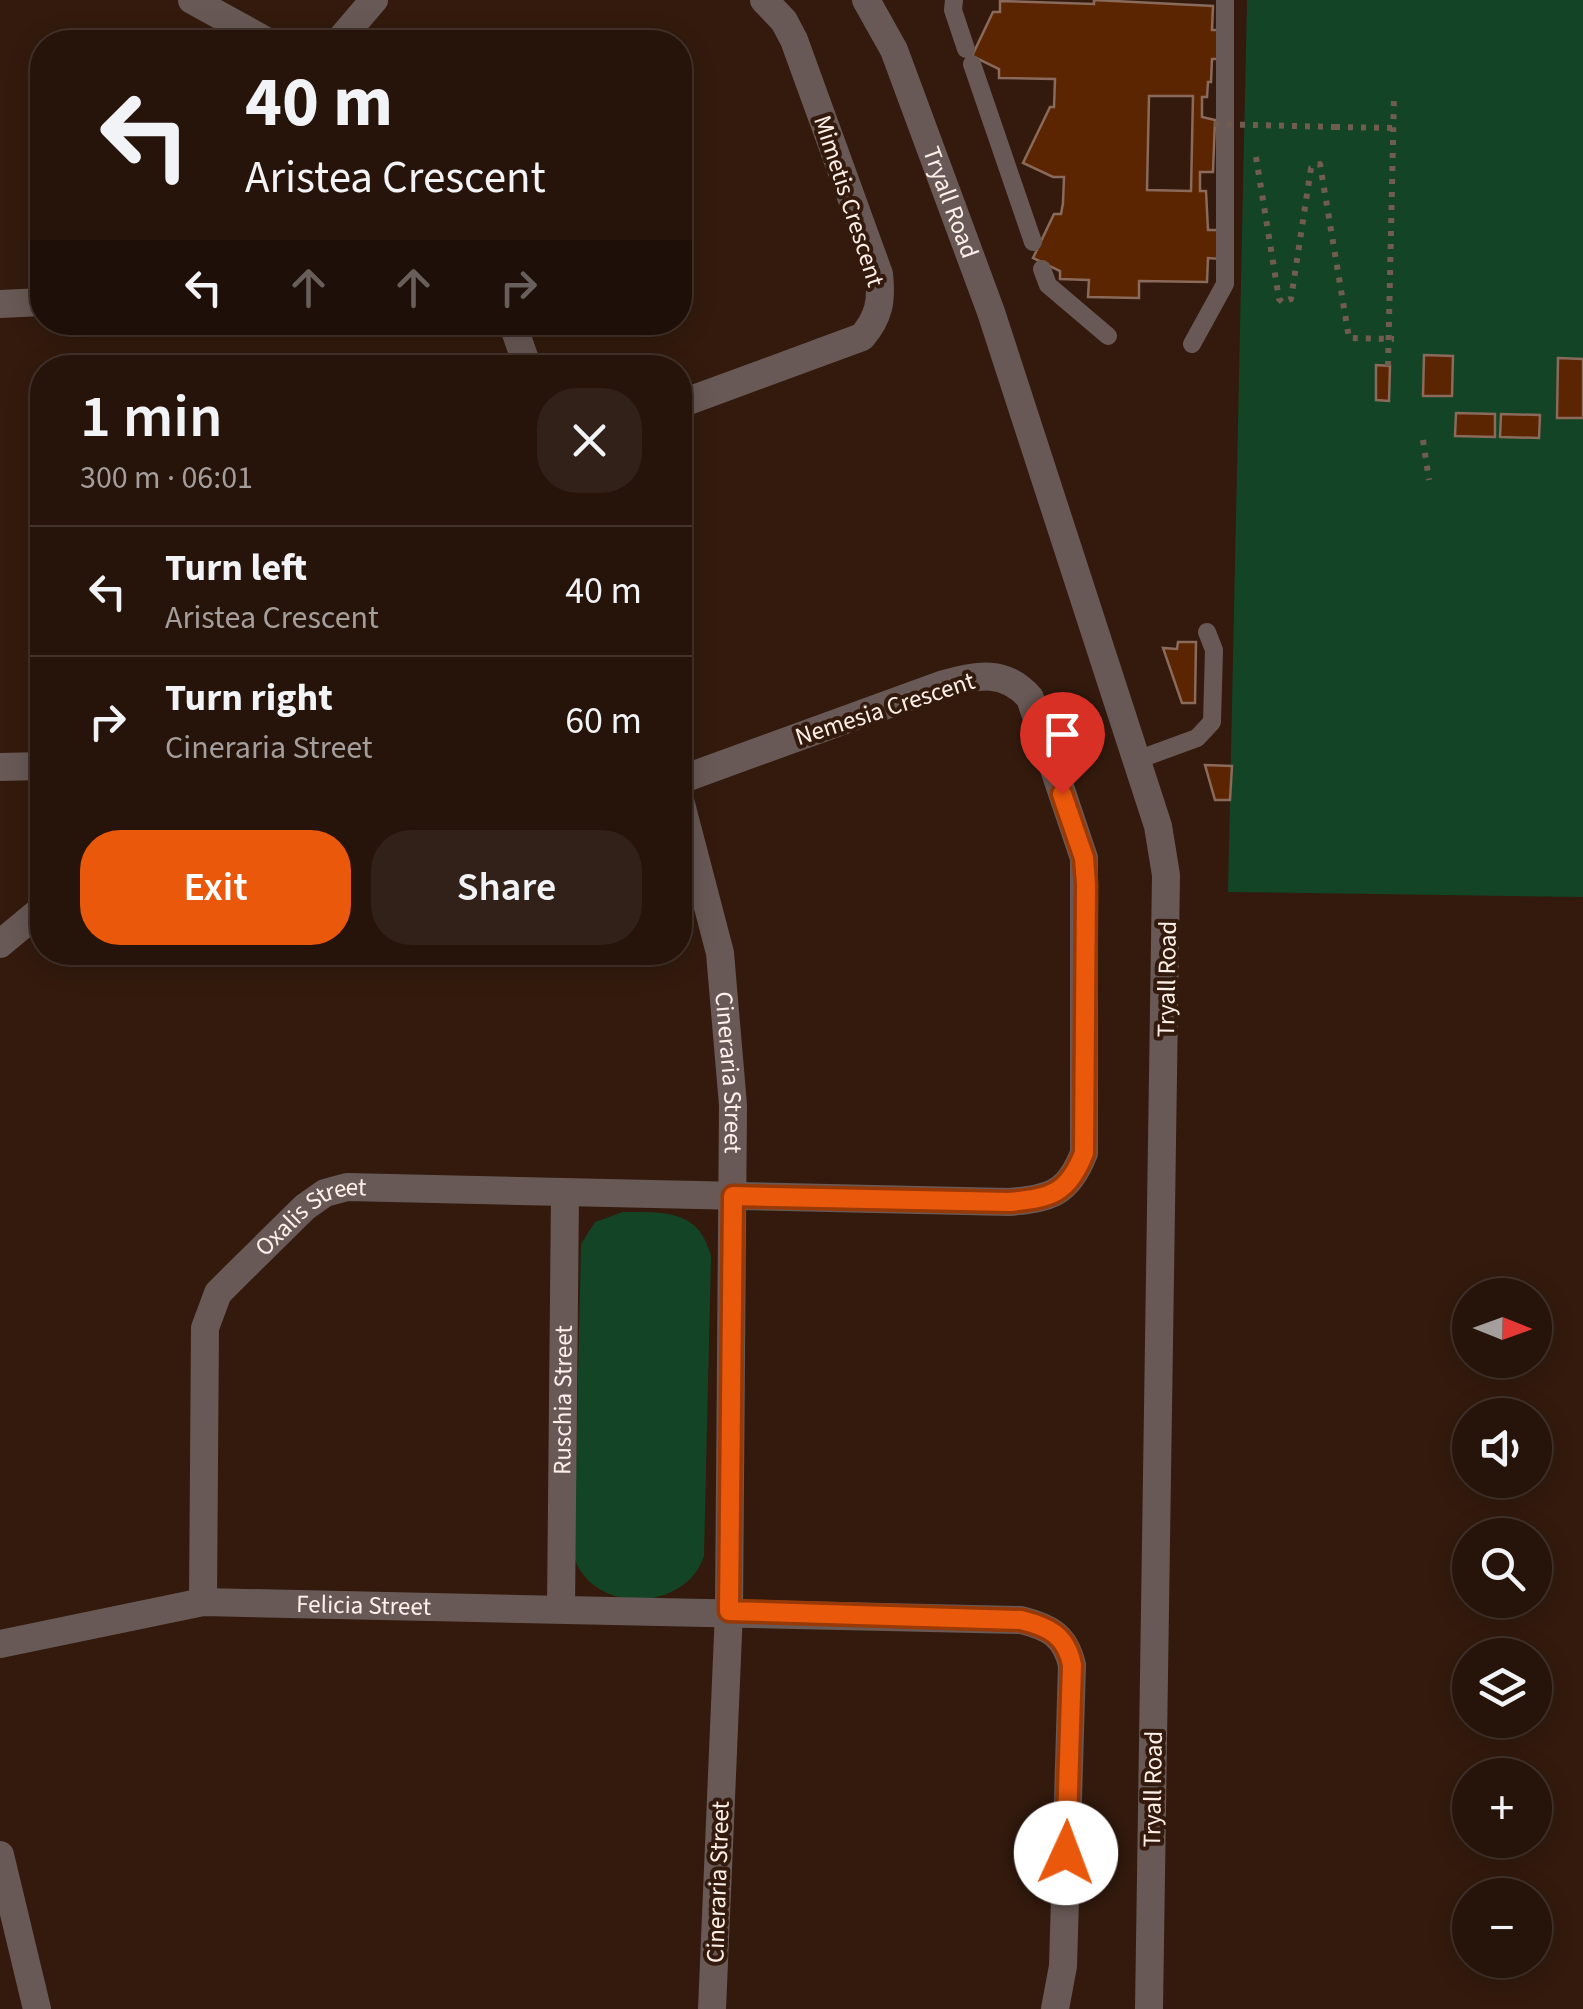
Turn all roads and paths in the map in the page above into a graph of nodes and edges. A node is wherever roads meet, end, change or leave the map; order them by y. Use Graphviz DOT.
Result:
graph roads {
  1 [pos="192,0"];
  2 [pos="374,0"];
  3 [pos="764,0"];
  4 [pos="866,0"];
  5 [pos="954,0"];
  6 [pos="1225,0"];
  7 [pos="246,30"];
  8 [pos="348,30"];
  9 [pos="1394,96"];
  10 [pos="1219,121"];
  11 [pos="1396,128"];
  12 [pos="1252,131"];
  13 [pos="1255,150"];
  14 [pos="1033,242"];
  15 [pos="1042,268"];
  16 [pos="30,303"];
  17 [pos="0,304"];
  18 [pos="1108,336"];
  19 [pos="1391,338"];
  20 [pos="1192,344"];
  21 [pos="1388,366"];
  22 [pos="692,400"];
  23 [pos="1423,440"];
  24 [pos="1429,480"];
  25 [pos="1207,632"];
  26 [pos="1137,760"];
  27 [pos="30,766"];
  28 [pos="0,767"];
  29 [pos="692,776"];
  30 [pos="692,846"];
  31 [pos="30,919"];
  32 [pos="0,944"];
  33 [pos="565,1194"];
  34 [pos="733,1196"];
  35 [pos="203,1602"];
  36 [pos="561,1608"];
  37 [pos="729,1611"];
  38 [pos="0,1644"];
  39 [pos="0,1855"];
  40 [pos="38,2009"];
  41 [pos="712,2009"];
  42 [pos="1055,2009"];
  43 [pos="1149,2009"];
  1 -- 7 [label="street"];
  2 -- 8 [label="street"];
  3 -- 22 [label="street, Mimetis Crescent"];
  4 -- 26 [label="street, Tryall Road"];
  5 -- 14 [label="lane"];
  6 -- 10 [label="lane"];
  9 -- 11 [label="path"];
  10 -- 11 [label="path, bridge"];
  10 -- 12 [label="path"];
  10 -- 20 [label="lane"];
  11 -- 19 [label="path"];
  13 -- 19 [label="path"];
  15 -- 18 [label="lane"];
  16 -- 17 [label="street"];
  19 -- 21 [label="path"];
  23 -- 24 [label="path"];
  25 -- 26 [label="lane"];
  26 -- 43 [label="street, Tryall Road"];
  27 -- 28 [label="street"];
  29 -- 34 [label="street, Nemesia Crescent"];
  30 -- 34 [label="street, Cineraria Street"];
  31 -- 32 [label="street"];
  33 -- 34 [label="street, Oxalis Street"];
  33 -- 35 [label="street, Oxalis Street"];
  33 -- 36 [label="street, Ruschia Street"];
  34 -- 37 [label="street, Cineraria Street"];
  35 -- 36 [label="street, Felicia Street"];
  35 -- 38 [label="street, Felicia Street"];
  36 -- 37 [label="street, Felicia Street"];
  37 -- 41 [label="street, Cineraria Street"];
  37 -- 42 [label="street, Felicia Street"];
  39 -- 40 [label="street"];
}
